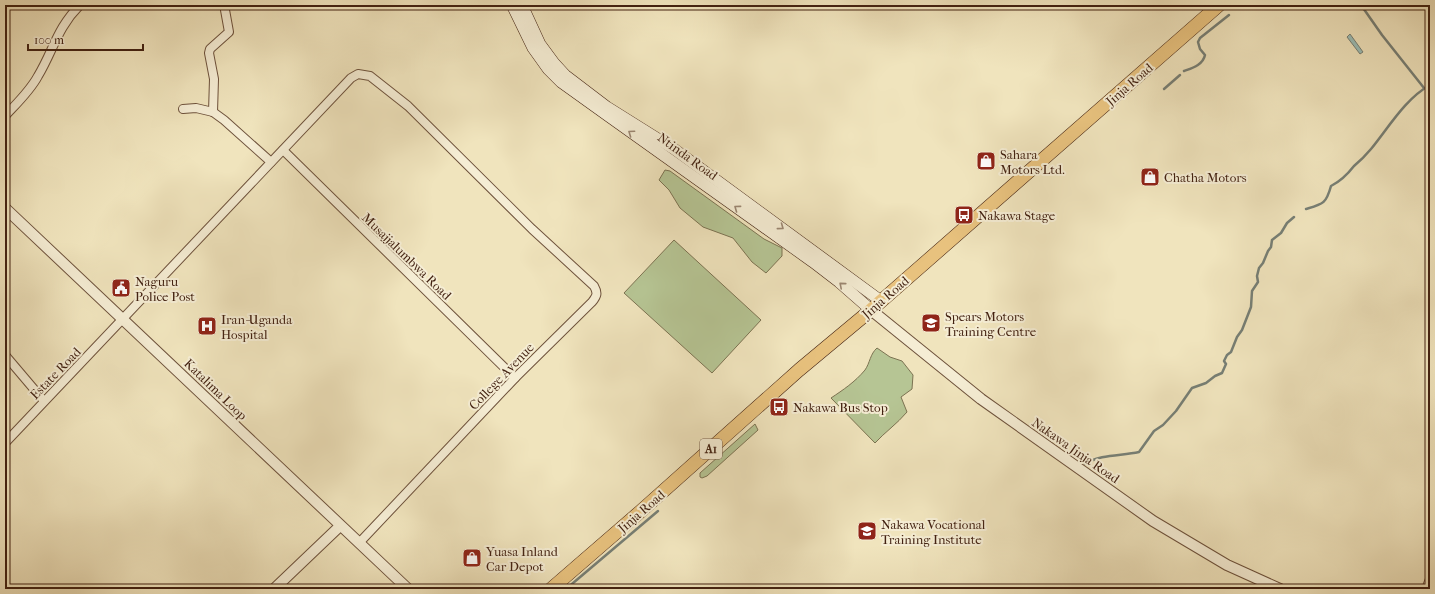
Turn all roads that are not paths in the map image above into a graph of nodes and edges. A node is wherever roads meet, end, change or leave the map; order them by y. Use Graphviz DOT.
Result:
graph roads {
  1 [pos="80,5"];
  2 [pos="226,5"];
  3 [pos="512,5"];
  4 [pos="522,5"];
  5 [pos="1219,5"];
  6 [pos="183,109"];
  7 [pos="213,112"];
  8 [pos="5,116"];
  9 [pos="283,150"];
  10 [pos="271,162"];
  11 [pos="5,208"];
  12 [pos="532,229"];
  13 [pos="881,301"];
  14 [pos="871,310"];
  15 [pos="123,319"];
  16 [pos="5,355"];
  17 [pos="515,378"];
  18 [pos="44,401"];
  19 [pos="5,443"];
  20 [pos="340,526"];
  21 [pos="358,543"];
  22 [pos="1430,579"];
  23 [pos="556,587"];
  24 [pos="274,589"];
  25 [pos="408,589"];
  26 [pos="1280,589"];
  27 [pos="1426,589"];
  1 -- 8 [label="street"];
  2 -- 7 [label="street"];
  14 -- 3 [label="main road, Ntinda Road, one-way"];
  4 -- 13 [label="main road, Ntinda Road, one-way"];
  5 -- 13 [label="highway, Jinja Road / A1"];
  6 -- 7 [label="street"];
  7 -- 10 [label="street"];
  9 -- 10 [label="street, Estate Road"];
  9 -- 12 [label="street, Estate Road"];
  9 -- 17 [label="street, Musajjalumbwa Road"];
  10 -- 15 [label="street, Estate Road"];
  11 -- 15 [label="street, Katalima Loop"];
  12 -- 17 [label="street, College Avenue"];
  13 -- 14 [label="highway, Jinja Road / A1"];
  14 -- 23 [label="highway, Jinja Road / A1"];
  14 -- 26 [label="street, Nakawa Jinja Road"];
  15 -- 18 [label="street, Estate Road"];
  15 -- 20 [label="street, Katalima Loop"];
  16 -- 18 [label="street"];
  17 -- 21 [label="street, College Avenue"];
  18 -- 19 [label="street, Estate Road"];
  20 -- 21 [label="street, Katalima Loop"];
  20 -- 24 [label="street"];
  21 -- 25 [label="street, Katalima Loop"];
  22 -- 27 [label="street"];
}
